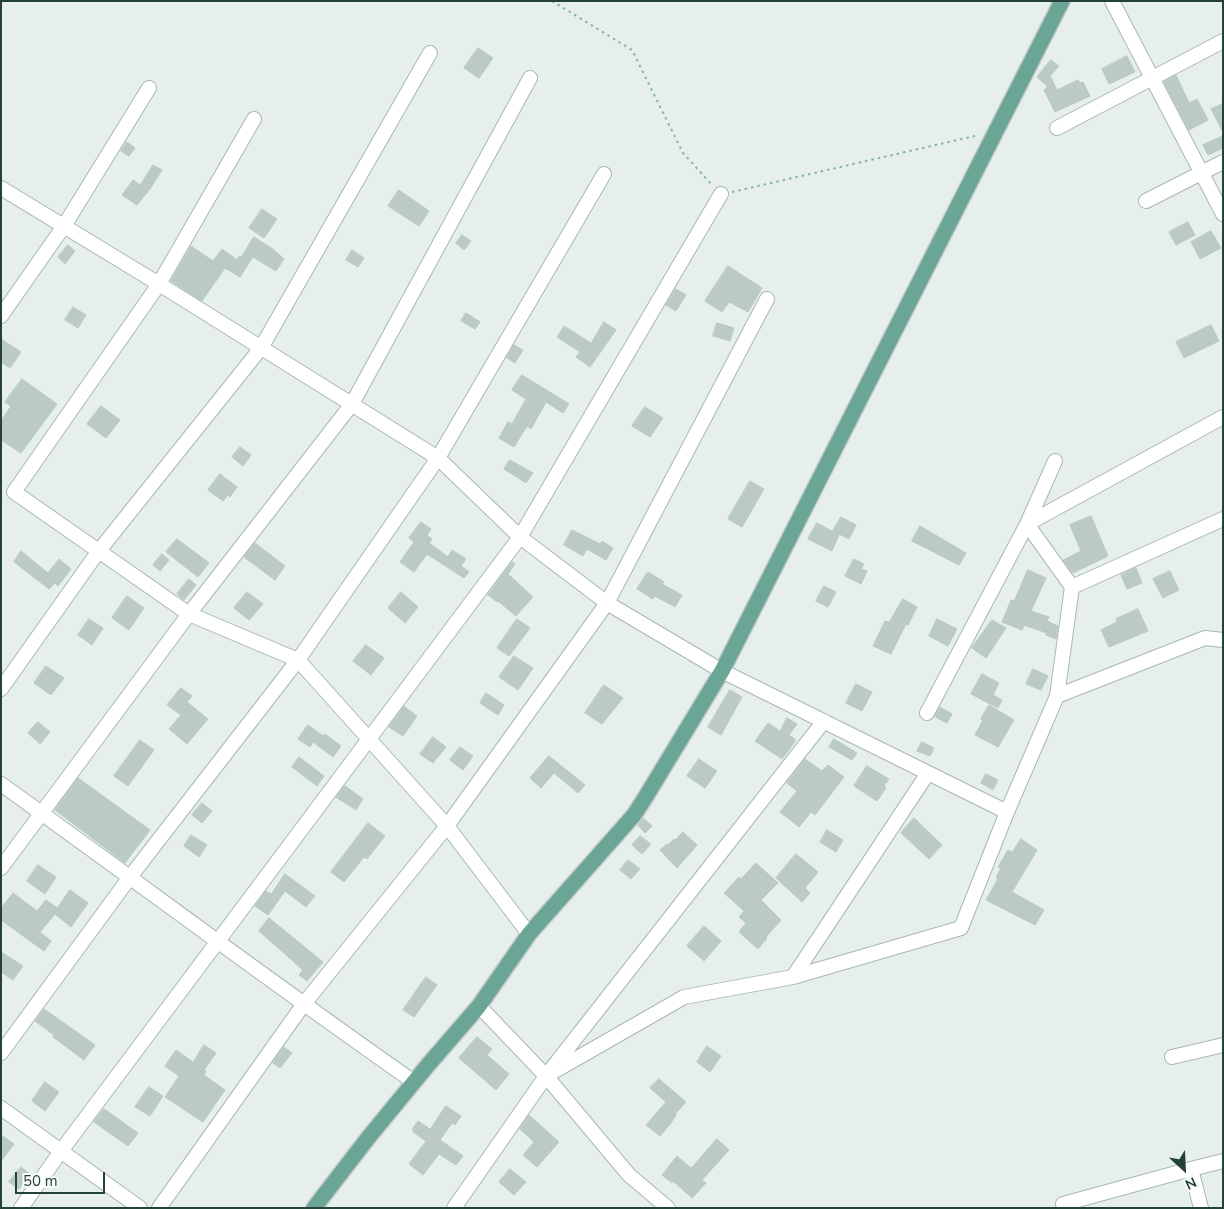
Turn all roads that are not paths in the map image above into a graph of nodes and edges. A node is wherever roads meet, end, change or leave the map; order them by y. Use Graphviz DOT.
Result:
graph roads {
  1 [pos="1062,1"];
  2 [pos="1112,1"];
  3 [pos="1223,41"];
  4 [pos="430,54"];
  5 [pos="530,78"];
  6 [pos="1152,78"];
  7 [pos="150,88"];
  8 [pos="254,119"];
  9 [pos="1057,128"];
  10 [pos="1223,162"];
  11 [pos="1201,173"];
  12 [pos="604,174"];
  13 [pos="1,188"];
  14 [pos="721,194"];
  15 [pos="1146,201"];
  16 [pos="1223,214"];
  17 [pos="64,226"];
  18 [pos="160,284"];
  19 [pos="767,299"];
  20 [pos="1,316"];
  21 [pos="261,348"];
  22 [pos="352,404"];
  23 [pos="1223,417"];
  24 [pos="438,458"];
  25 [pos="1055,461"];
  26 [pos="1223,519"];
  27 [pos="1027,524"];
  28 [pos="520,537"];
  29 [pos="98,552"];
  30 [pos="1072,588"];
  31 [pos="607,603"];
  32 [pos="189,614"];
  33 [pos="1223,640"];
  34 [pos="298,660"];
  35 [pos="722,671"];
  36 [pos="1,689"];
  37 [pos="1057,696"];
  38 [pos="927,713"];
  39 [pos="824,722"];
  40 [pos="368,738"];
  41 [pos="928,773"];
  42 [pos="1,784"];
  43 [pos="1007,812"];
  44 [pos="41,813"];
  45 [pos="447,826"];
  46 [pos="1,868"];
  47 [pos="130,877"];
  48 [pos="528,934"];
  49 [pos="218,940"];
  50 [pos="793,977"];
  51 [pos="303,1005"];
  52 [pos="479,1006"];
  53 [pos="1223,1045"];
  54 [pos="1,1053"];
  55 [pos="1172,1057"];
  56 [pos="546,1076"];
  57 [pos="414,1082"];
  58 [pos="1,1108"];
  59 [pos="61,1151"];
  60 [pos="1223,1161"];
  61 [pos="1191,1168"];
  62 [pos="1063,1204"];
  63 [pos="22,1208"];
  64 [pos="140,1208"];
  65 [pos="159,1208"];
  66 [pos="314,1208"];
  67 [pos="454,1208"];
  68 [pos="668,1208"];
  69 [pos="1201,1208"];
  1 -- 35 [label="main road"];
  2 -- 6 [label="street"];
  3 -- 6 [label="street"];
  4 -- 21 [label="street"];
  5 -- 22 [label="street"];
  6 -- 9 [label="street"];
  6 -- 11 [label="street"];
  7 -- 17 [label="street"];
  8 -- 18 [label="street"];
  10 -- 11 [label="street"];
  11 -- 15 [label="street"];
  11 -- 16 [label="street"];
  12 -- 24 [label="street"];
  13 -- 17 [label="street"];
  14 -- 28 [label="street"];
  17 -- 18 [label="street"];
  17 -- 20 [label="street"];
  18 -- 21 [label="street"];
  18 -- 29 [label="street"];
  19 -- 31 [label="street"];
  21 -- 22 [label="street"];
  21 -- 29 [label="street"];
  22 -- 24 [label="street"];
  22 -- 32 [label="street"];
  23 -- 27 [label="street"];
  24 -- 28 [label="street"];
  24 -- 34 [label="street"];
  25 -- 27 [label="street"];
  26 -- 30 [label="street"];
  27 -- 30 [label="street"];
  27 -- 38 [label="street"];
  28 -- 31 [label="street"];
  28 -- 40 [label="street"];
  29 -- 32 [label="street"];
  29 -- 36 [label="street"];
  30 -- 37 [label="street"];
  31 -- 35 [label="street"];
  31 -- 45 [label="street"];
  32 -- 34 [label="street"];
  32 -- 44 [label="street"];
  33 -- 37 [label="street"];
  34 -- 40 [label="street"];
  34 -- 47 [label="street"];
  35 -- 39 [label="street"];
  35 -- 48 [label="main road"];
  37 -- 43 [label="street"];
  39 -- 41 [label="street"];
  39 -- 56 [label="street"];
  40 -- 45 [label="street"];
  40 -- 49 [label="street"];
  41 -- 43 [label="street"];
  41 -- 50 [label="street"];
  42 -- 44 [label="street"];
  43 -- 50 [label="street"];
  44 -- 46 [label="street"];
  44 -- 47 [label="street"];
  45 -- 48 [label="street"];
  45 -- 51 [label="street"];
  47 -- 49 [label="street"];
  47 -- 54 [label="street"];
  48 -- 52 [label="main road"];
  49 -- 51 [label="street"];
  49 -- 59 [label="street"];
  50 -- 56 [label="street"];
  51 -- 57 [label="street"];
  51 -- 65 [label="street"];
  52 -- 56 [label="street"];
  52 -- 57 [label="main road"];
  53 -- 55 [label="street"];
  56 -- 67 [label="street"];
  56 -- 68 [label="street"];
  57 -- 66 [label="main road"];
  58 -- 59 [label="street"];
  59 -- 63 [label="street"];
  59 -- 64 [label="street"];
  60 -- 61 [label="street"];
  61 -- 62 [label="street"];
  61 -- 69 [label="street"];
}
